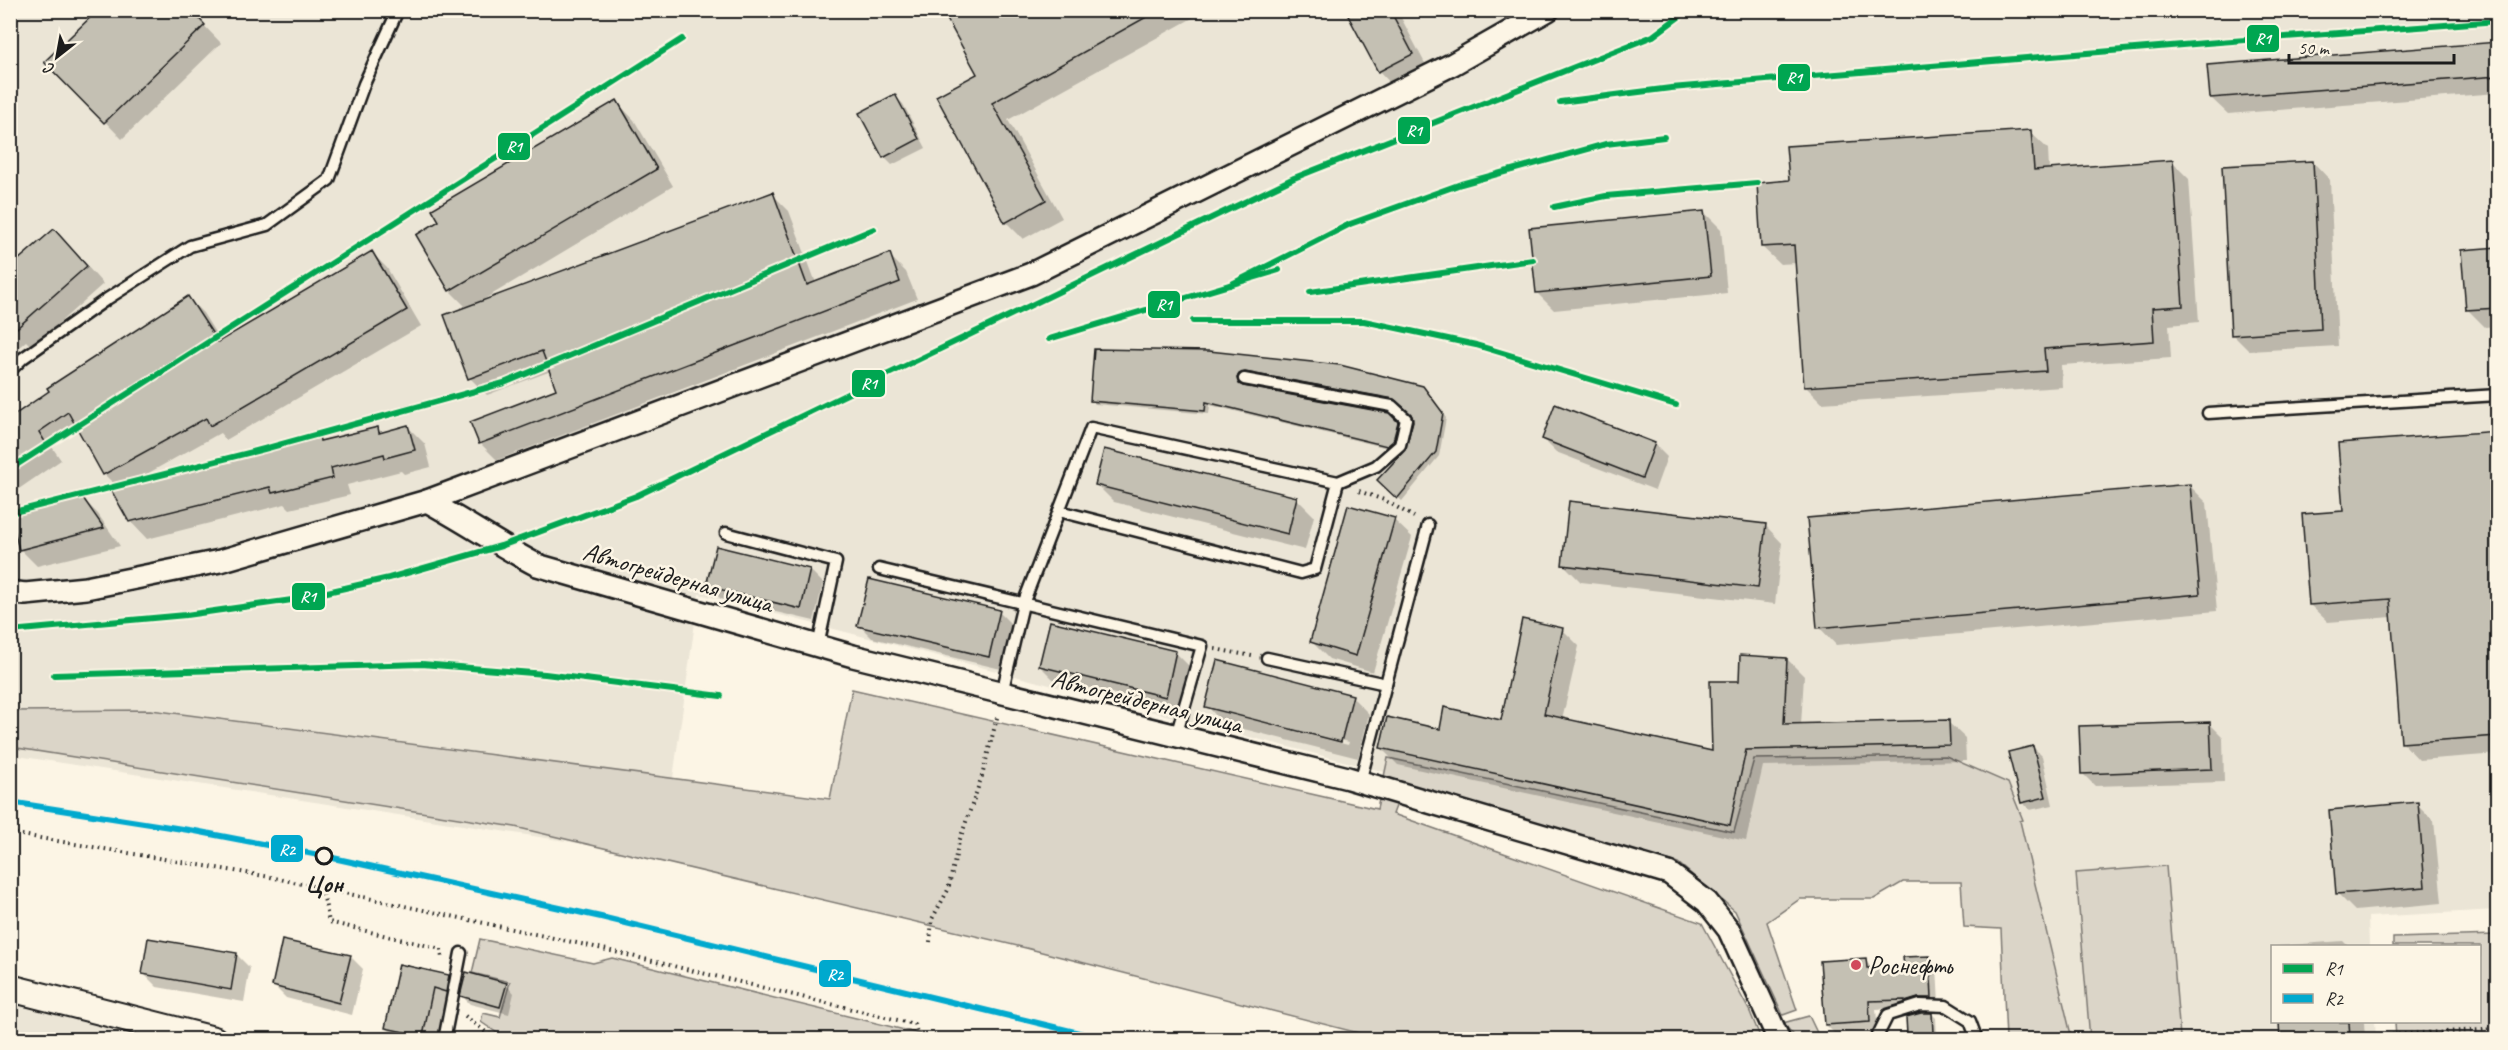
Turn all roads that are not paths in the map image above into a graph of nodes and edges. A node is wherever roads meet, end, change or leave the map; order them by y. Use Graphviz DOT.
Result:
graph roads {
  1 [pos="398,10"];
  2 [pos="1548,10"];
  3 [pos="10,371"];
  4 [pos="1244,379"];
  5 [pos="2498,395"];
  6 [pos="2208,413"];
  7 [pos="1338,482"];
  8 [pos="427,501"];
  9 [pos="1059,511"];
  10 [pos="1428,525"];
  11 [pos="726,533"];
  12 [pos="879,569"];
  13 [pos="10,592"];
  14 [pos="1023,604"];
  15 [pos="818,645"];
  16 [pos="1267,658"];
  17 [pos="1386,684"];
  18 [pos="1002,693"];
  19 [pos="1176,736"];
  20 [pos="1360,782"];
  21 [pos="461,953"];
  22 [pos="10,988"];
  23 [pos="214,1040"];
  24 [pos="444,1040"];
  25 [pos="1779,1040"];
  26 [pos="1878,1040"];
  27 [pos="1977,1040"];
  1 -- 3 [label="lane"];
  2 -- 8 [label="street"];
  4 -- 7 [label="lane"];
  5 -- 6 [label="lane"];
  7 -- 9 [label="lane"];
  7 -- 9 [label="lane"];
  8 -- 13 [label="street"];
  8 -- 15 [label="street, Автогрейдерная улица"];
  9 -- 14 [label="lane"];
  10 -- 17 [label="lane"];
  11 -- 15 [label="lane"];
  12 -- 14 [label="lane"];
  14 -- 18 [label="lane"];
  14 -- 19 [label="lane"];
  15 -- 18 [label="street, Автогрейдерная улица"];
  16 -- 17 [label="lane"];
  17 -- 20 [label="lane"];
  18 -- 19 [label="street, Автогрейдерная улица"];
  19 -- 20 [label="street, Автогрейдерная улица"];
  20 -- 25 [label="street, Автогрейдерная улица"];
  21 -- 24 [label="lane"];
  22 -- 23 [label="street"];
  26 -- 27 [label="lane"];
}
